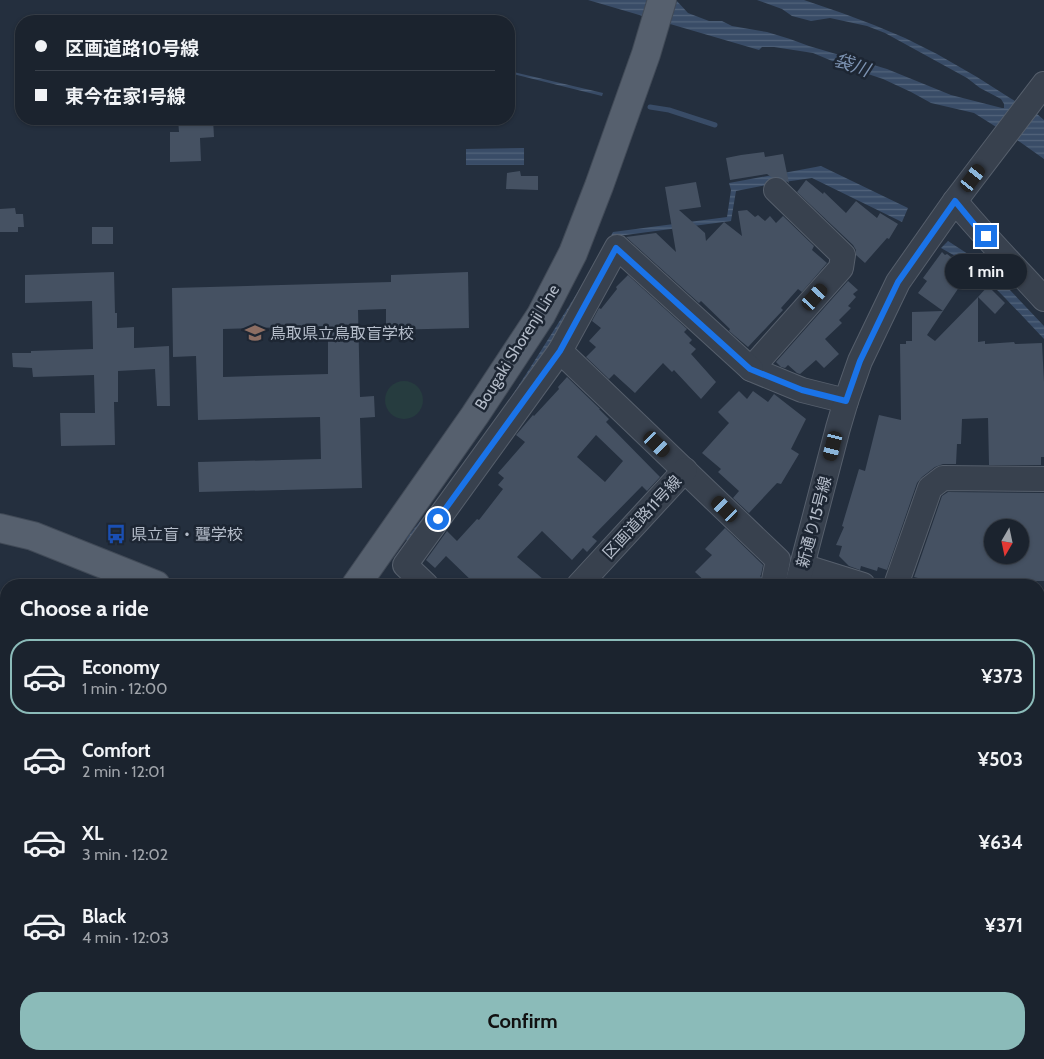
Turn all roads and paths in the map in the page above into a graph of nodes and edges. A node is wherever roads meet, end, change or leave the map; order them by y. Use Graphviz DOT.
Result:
graph roads {
  1 [pos="662,0"];
  2 [pos="1044,84"];
  3 [pos="776,190"];
  4 [pos="958,197"];
  5 [pos="1044,299"];
  6 [pos="560,351"];
  7 [pos="750,369"];
  8 [pos="846,401"];
  9 [pos="685,470"];
  10 [pos="1044,479"];
  11 [pos="0,528"];
  12 [pos="382,546"];
  13 [pos="405,565"];
  14 [pos="800,576"];
  15 [pos="141,579"];
  16 [pos="360,579"];
  17 [pos="420,579"];
  18 [pos="585,579"];
  19 [pos="774,579"];
  20 [pos="821,579"];
  21 [pos="898,579"];
  1 -- 12 [label="main road, Bougaki Shorenji Line"];
  2 -- 4 [label="street, 新通り15号線"];
  3 -- 7 [label="street"];
  4 -- 5 [label="street"];
  4 -- 8 [label="street, 新通り15号線"];
  6 -- 7 [label="street"];
  6 -- 9 [label="street"];
  6 -- 13 [label="street"];
  7 -- 8 [label="street"];
  8 -- 14 [label="street, 新通り15号線"];
  9 -- 18 [label="street, 区画道路11号線"];
  9 -- 19 [label="street"];
  10 -- 21 [label="street"];
  11 -- 15 [label="main road"];
  12 -- 13 [label="street"];
  12 -- 16 [label="main road, Bougaki Shorenji Line"];
  13 -- 17 [label="street"];
  14 -- 20 [label="street"];
}
